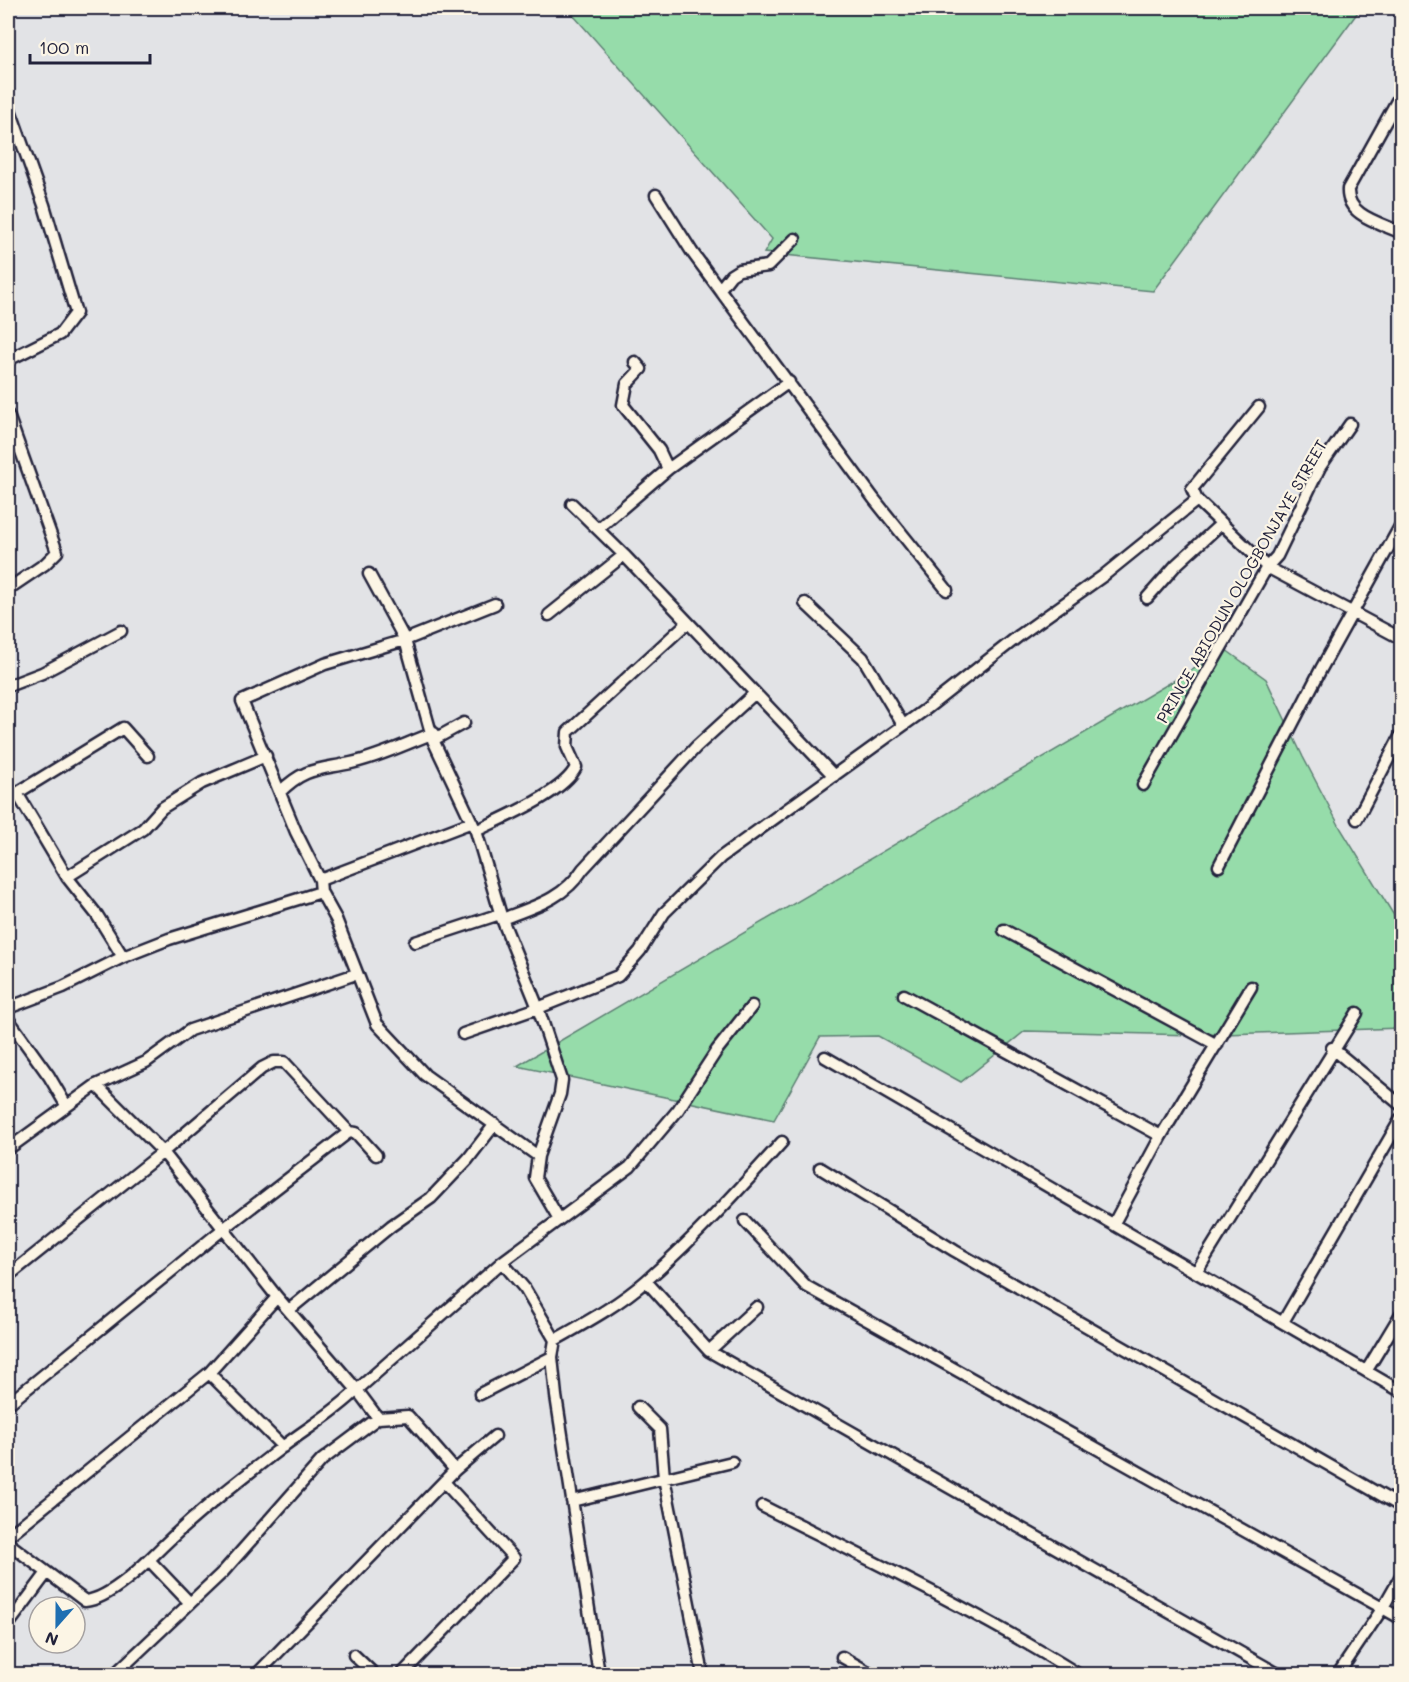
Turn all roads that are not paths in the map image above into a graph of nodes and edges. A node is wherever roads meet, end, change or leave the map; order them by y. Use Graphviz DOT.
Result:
graph roads {
  1 [pos="1401,92"];
  2 [pos="8,104"];
  3 [pos="656,195"];
  4 [pos="1401,233"];
  5 [pos="795,239"];
  6 [pos="720,289"];
  7 [pos="8,360"];
  8 [pos="635,362"];
  9 [pos="789,382"];
  10 [pos="1259,407"];
  11 [pos="8,416"];
  12 [pos="1350,424"];
  13 [pos="668,469"];
  14 [pos="1197,500"];
  15 [pos="572,504"];
  16 [pos="1222,523"];
  17 [pos="1401,523"];
  18 [pos="599,528"];
  19 [pos="624,555"];
  20 [pos="1267,567"];
  21 [pos="369,574"];
  22 [pos="8,589"];
  23 [pos="946,590"];
  24 [pos="1147,598"];
  25 [pos="805,603"];
  26 [pos="495,604"];
  27 [pos="1354,612"];
  28 [pos="549,615"];
  29 [pos="687,623"];
  30 [pos="121,631"];
  31 [pos="1401,639"];
  32 [pos="405,640"];
  33 [pos="8,686"];
  34 [pos="754,694"];
  35 [pos="464,723"];
  36 [pos="903,725"];
  37 [pos="1401,734"];
  38 [pos="434,736"];
  39 [pos="148,756"];
  40 [pos="266,756"];
  41 [pos="834,776"];
  42 [pos="1143,785"];
  43 [pos="280,792"];
  44 [pos="12,795"];
  45 [pos="1357,819"];
  46 [pos="474,826"];
  47 [pos="1219,866"];
  48 [pos="67,877"];
  49 [pos="320,880"];
  50 [pos="321,892"];
  51 [pos="501,917"];
  52 [pos="1004,930"];
  53 [pos="415,942"];
  54 [pos="123,957"];
  55 [pos="356,975"];
  56 [pos="1251,987"];
  57 [pos="904,995"];
  58 [pos="752,1006"];
  59 [pos="8,1008"];
  60 [pos="538,1008"];
  61 [pos="1357,1012"];
  62 [pos="8,1019"];
  63 [pos="463,1034"];
  64 [pos="1217,1045"];
  65 [pos="1332,1048"];
  66 [pos="825,1057"];
  67 [pos="96,1085"];
  68 [pos="66,1105"];
  69 [pos="1401,1106"];
  70 [pos="1401,1117"];
  71 [pos="495,1124"];
  72 [pos="349,1132"];
  73 [pos="1161,1136"];
  74 [pos="782,1143"];
  75 [pos="8,1149"];
  76 [pos="163,1152"];
  77 [pos="376,1155"];
  78 [pos="538,1156"];
  79 [pos="820,1168"];
  80 [pos="559,1219"];
  81 [pos="745,1221"];
  82 [pos="1113,1223"];
  83 [pos="222,1230"];
  84 [pos="502,1262"];
  85 [pos="1197,1271"];
  86 [pos="8,1276"];
  87 [pos="646,1281"];
  88 [pos="277,1298"];
  89 [pos="757,1307"];
  90 [pos="289,1310"];
  91 [pos="1401,1312"];
  92 [pos="1283,1322"];
  93 [pos="555,1340"];
  94 [pos="709,1351"];
  95 [pos="552,1357"];
  96 [pos="1367,1370"];
  97 [pos="209,1373"];
  98 [pos="357,1390"];
  99 [pos="1401,1392"];
  100 [pos="480,1394"];
  101 [pos="8,1404"];
  102 [pos="638,1407"];
  103 [pos="378,1418"];
  104 [pos="495,1436"];
  105 [pos="283,1447"];
  106 [pos="732,1462"];
  107 [pos="456,1470"];
  108 [pos="664,1478"];
  109 [pos="444,1482"];
  110 [pos="572,1501"];
  111 [pos="762,1506"];
  112 [pos="1401,1507"];
  113 [pos="8,1536"];
  114 [pos="8,1543"];
  115 [pos="149,1560"];
  116 [pos="46,1574"];
  117 [pos="1401,1574"];
  118 [pos="189,1602"];
  119 [pos="1382,1609"];
  120 [pos="1401,1619"];
  121 [pos="8,1625"];
  122 [pos="354,1655"];
  123 [pos="842,1657"];
  124 [pos="115,1674"];
  125 [pos="258,1674"];
  126 [pos="374,1674"];
  127 [pos="402,1674"];
  128 [pos="599,1674"];
  129 [pos="704,1674"];
  130 [pos="872,1674"];
  131 [pos="1078,1674"];
  132 [pos="1278,1674"];
  133 [pos="1338,1674"];
  1 -- 4 [label="street"];
  2 -- 7 [label="street"];
  3 -- 6 [label="street"];
  5 -- 6 [label="street"];
  6 -- 9 [label="street"];
  8 -- 13 [label="street"];
  9 -- 13 [label="street"];
  9 -- 23 [label="street"];
  10 -- 14 [label="street"];
  11 -- 22 [label="street"];
  12 -- 20 [label="street, PRINCE ABIODUN OLOGBONJAYE STREET"];
  13 -- 18 [label="street"];
  14 -- 16 [label="street"];
  14 -- 36 [label="street"];
  15 -- 18 [label="street"];
  16 -- 20 [label="street"];
  16 -- 24 [label="street"];
  17 -- 27 [label="street"];
  18 -- 19 [label="street"];
  19 -- 28 [label="street"];
  19 -- 29 [label="street"];
  20 -- 27 [label="street"];
  20 -- 42 [label="street, PRINCE ABIODUN OLOGBONJAYE STREET"];
  21 -- 32 [label="street"];
  25 -- 36 [label="street"];
  26 -- 32 [label="street"];
  27 -- 31 [label="street"];
  27 -- 47 [label="street"];
  29 -- 34 [label="street"];
  29 -- 46 [label="street"];
  30 -- 33 [label="street"];
  32 -- 38 [label="street"];
  32 -- 40 [label="street"];
  34 -- 41 [label="street"];
  34 -- 51 [label="street"];
  35 -- 38 [label="street"];
  36 -- 41 [label="street"];
  37 -- 45 [label="street"];
  38 -- 43 [label="street"];
  38 -- 46 [label="street"];
  39 -- 44 [label="street"];
  40 -- 43 [label="street"];
  40 -- 48 [label="street"];
  41 -- 60 [label="street"];
  43 -- 49 [label="street"];
  44 -- 48 [label="street"];
  46 -- 49 [label="street"];
  46 -- 51 [label="street"];
  48 -- 54 [label="street"];
  49 -- 50 [label="street"];
  50 -- 54 [label="street"];
  50 -- 55 [label="street"];
  51 -- 53 [label="street"];
  51 -- 60 [label="street"];
  52 -- 64 [label="street"];
  54 -- 59 [label="street"];
  55 -- 67 [label="street"];
  55 -- 71 [label="street"];
  56 -- 64 [label="street"];
  57 -- 73 [label="street"];
  58 -- 80 [label="street"];
  60 -- 63 [label="street"];
  60 -- 78 [label="street"];
  61 -- 65 [label="street"];
  62 -- 68 [label="street"];
  64 -- 73 [label="street"];
  65 -- 69 [label="street"];
  65 -- 85 [label="street"];
  66 -- 82 [label="street"];
  67 -- 68 [label="street"];
  67 -- 76 [label="street"];
  68 -- 75 [label="street"];
  70 -- 92 [label="street"];
  71 -- 78 [label="street"];
  71 -- 90 [label="street"];
  72 -- 76 [label="street"];
  72 -- 77 [label="street"];
  72 -- 83 [label="street"];
  73 -- 82 [label="street"];
  74 -- 87 [label="street"];
  76 -- 83 [label="street"];
  76 -- 86 [label="street"];
  78 -- 80 [label="street"];
  79 -- 112 [label="street"];
  80 -- 84 [label="street"];
  81 -- 119 [label="street"];
  82 -- 85 [label="street"];
  83 -- 88 [label="street"];
  83 -- 101 [label="street"];
  84 -- 93 [label="street"];
  84 -- 98 [label="street"];
  85 -- 92 [label="street"];
  87 -- 93 [label="street"];
  87 -- 94 [label="street"];
  88 -- 90 [label="street"];
  88 -- 97 [label="street"];
  89 -- 94 [label="street"];
  90 -- 98 [label="street"];
  91 -- 96 [label="street"];
  92 -- 96 [label="street"];
  93 -- 95 [label="street"];
  94 -- 132 [label="street"];
  95 -- 100 [label="street"];
  95 -- 110 [label="street"];
  96 -- 99 [label="street"];
  97 -- 105 [label="street"];
  97 -- 113 [label="street"];
  98 -- 103 [label="street"];
  98 -- 105 [label="street"];
  102 -- 108 [label="street"];
  103 -- 107 [label="street"];
  103 -- 118 [label="street"];
  104 -- 107 [label="street"];
  105 -- 115 [label="street"];
  106 -- 108 [label="street"];
  107 -- 109 [label="street"];
  108 -- 110 [label="street"];
  108 -- 129 [label="street"];
  109 -- 125 [label="street"];
  109 -- 127 [label="street"];
  110 -- 128 [label="street"];
  111 -- 131 [label="street"];
  114 -- 116 [label="street"];
  115 -- 116 [label="street"];
  115 -- 118 [label="street"];
  116 -- 121 [label="street"];
  117 -- 119 [label="street"];
  118 -- 124 [label="street"];
  119 -- 120 [label="street"];
  119 -- 133 [label="street"];
  122 -- 126 [label="street"];
  123 -- 130 [label="street"];
}
